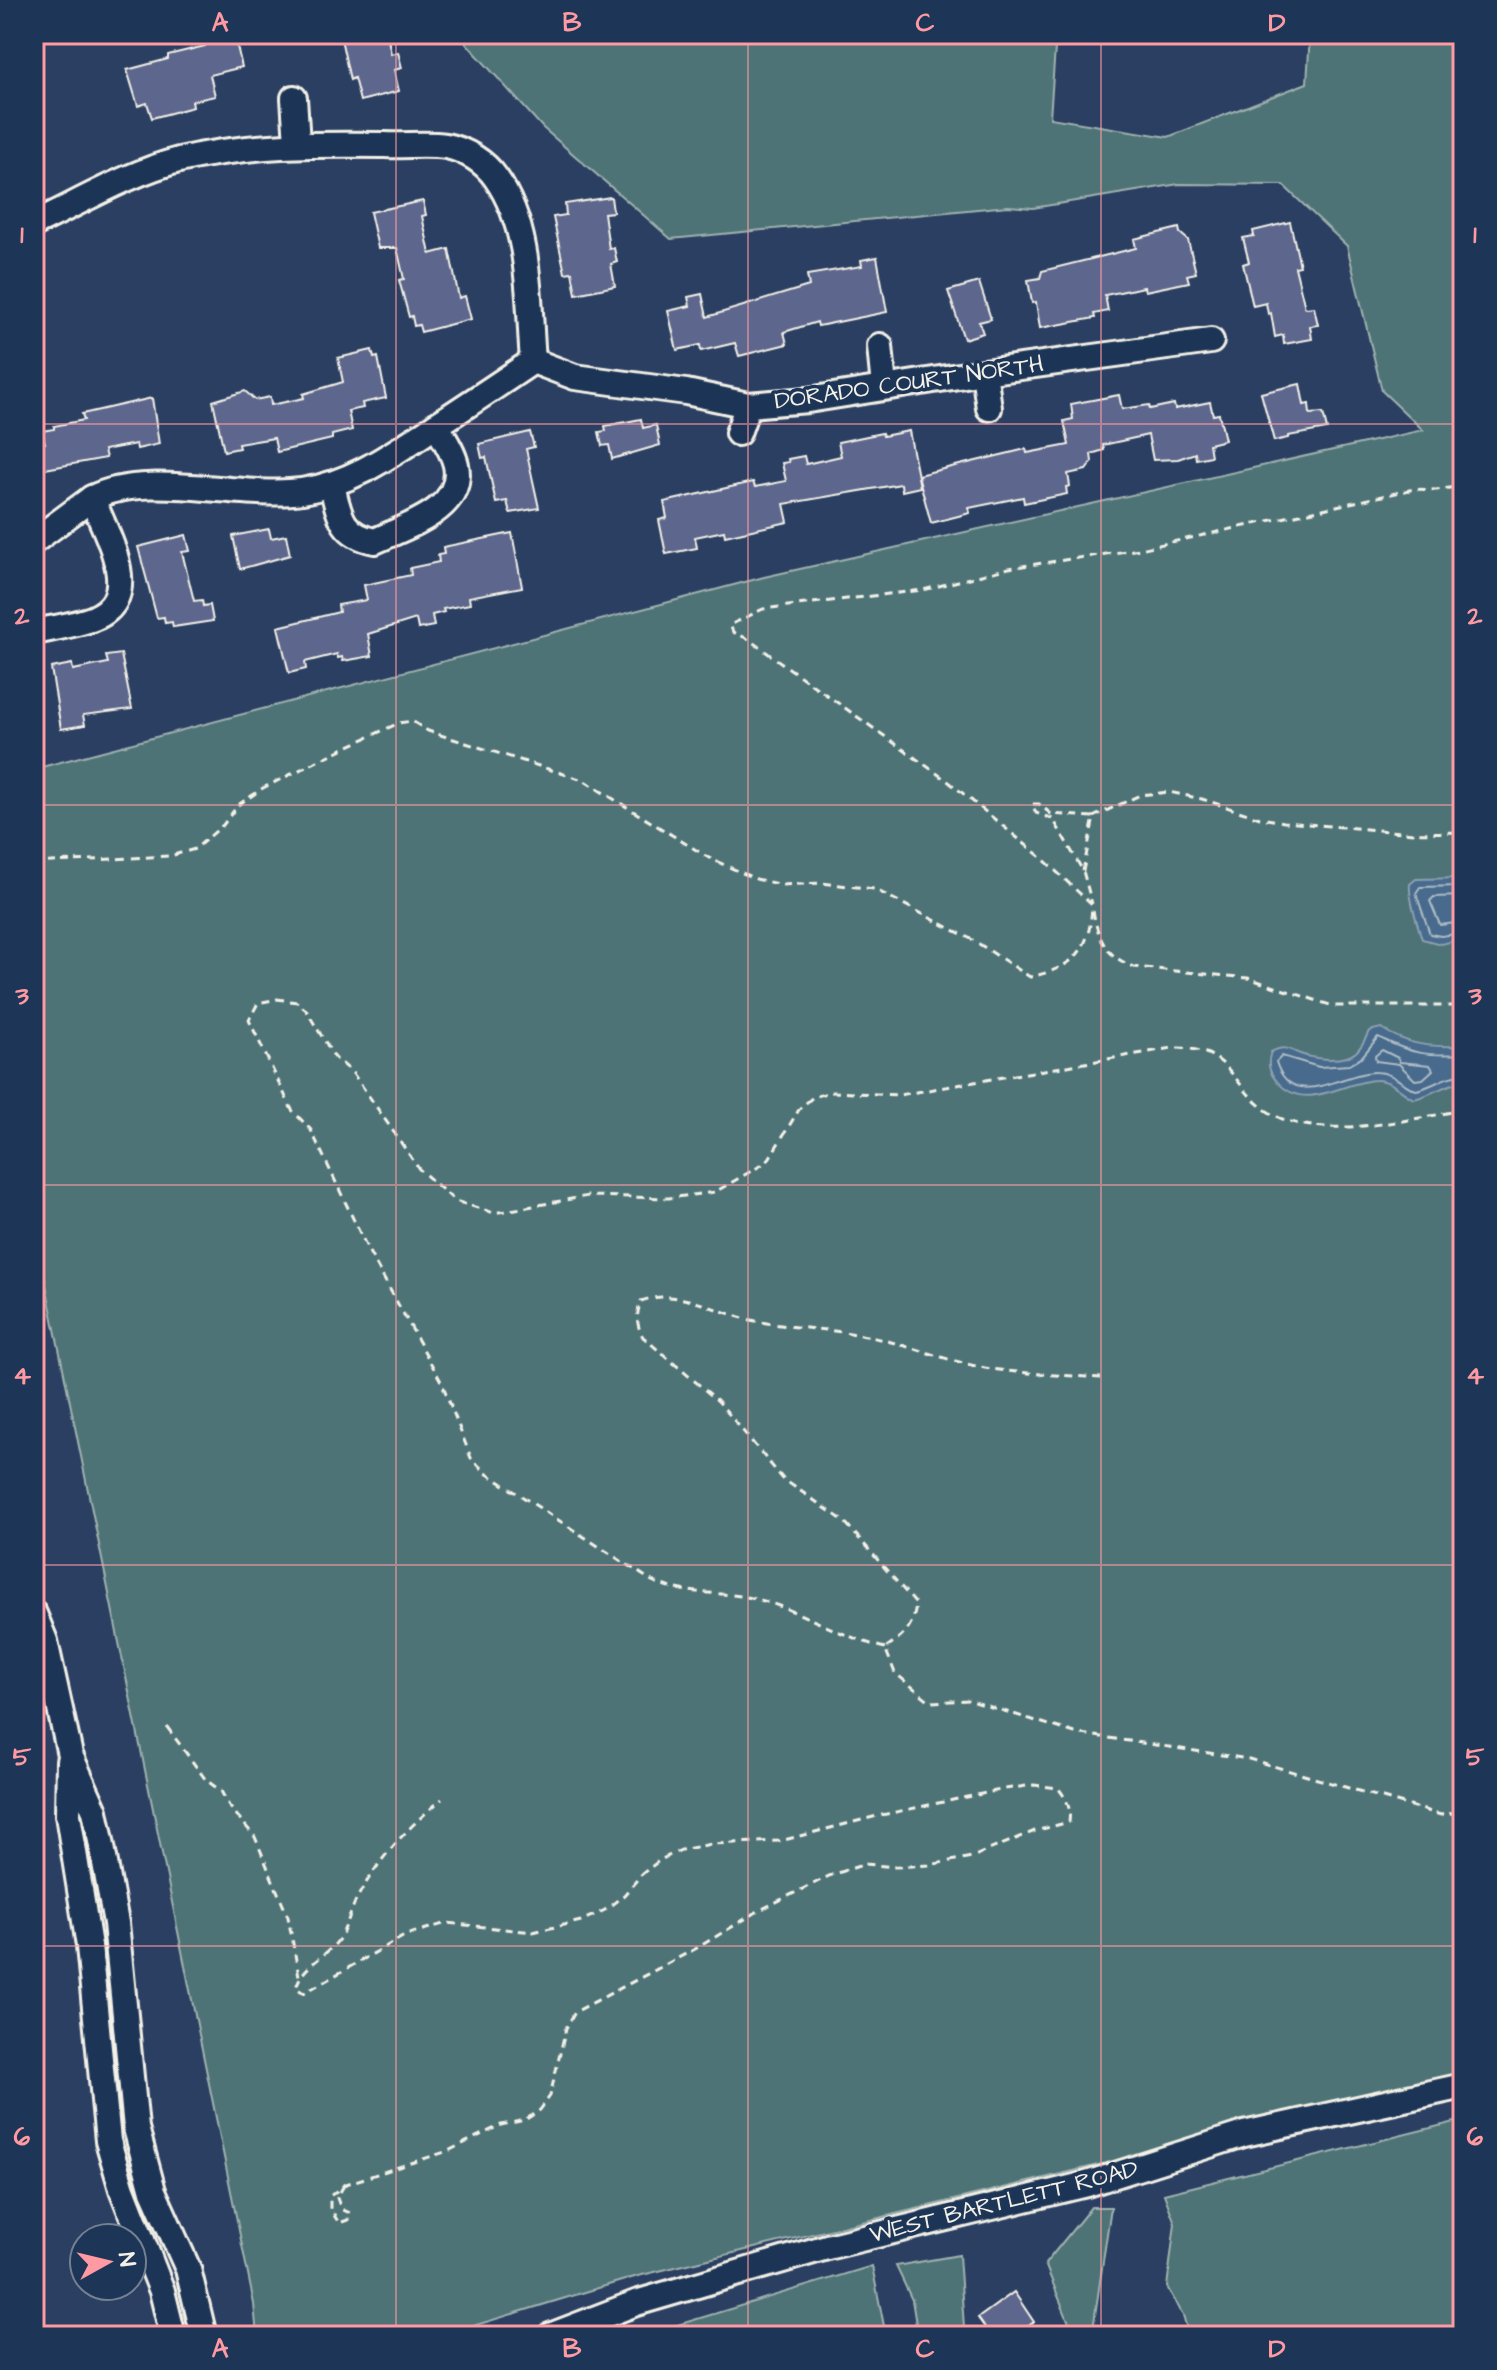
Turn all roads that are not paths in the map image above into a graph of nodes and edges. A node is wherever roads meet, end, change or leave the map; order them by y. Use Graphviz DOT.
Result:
graph roads {
  1 [pos="294,98"];
  2 [pos="297,143"];
  3 [pos="34,224"];
  4 [pos="1211,341"];
  5 [pos="880,346"];
  6 [pos="533,361"];
  7 [pos="984,372"];
  8 [pos="884,387"];
  9 [pos="748,405"];
  10 [pos="989,408"];
  11 [pos="436,425"];
  12 [pos="738,433"];
  13 [pos="332,485"];
  14 [pos="92,498"];
  15 [pos="34,541"];
  16 [pos="34,632"];
  17 [pos="34,1614"];
  18 [pos="70,1755"];
  19 [pos="101,1841"];
  20 [pos="72,1846"];
  21 [pos="1463,2086"];
  22 [pos="203,2330"];
  23 [pos="172,2332"];
  24 [pos="550,2336"];
  1 -- 2 [label="street"];
  2 -- 3 [label="street"];
  2 -- 6 [label="street"];
  4 -- 7 [label="street, DORADO COURT NORTH"];
  5 -- 8 [label="street"];
  6 -- 9 [label="street, DORADO COURT NORTH"];
  6 -- 11 [label="street"];
  7 -- 8 [label="street, DORADO COURT NORTH"];
  7 -- 10 [label="street"];
  8 -- 9 [label="street, DORADO COURT NORTH"];
  9 -- 12 [label="street"];
  11 -- 13 [label="street"];
  11 -- 13 [label="street"];
  13 -- 14 [label="street"];
  14 -- 15 [label="street"];
  14 -- 16 [label="street"];
  17 -- 18 [label="street"];
  18 -- 19 [label="street"];
  18 -- 20 [label="street"];
  19 -- 20 [label="street"];
  19 -- 22 [label="street"];
  20 -- 23 [label="street"];
  21 -- 24 [label="street, WEST BARTLETT ROAD"];
  22 -- 23 [label="street"];
}
